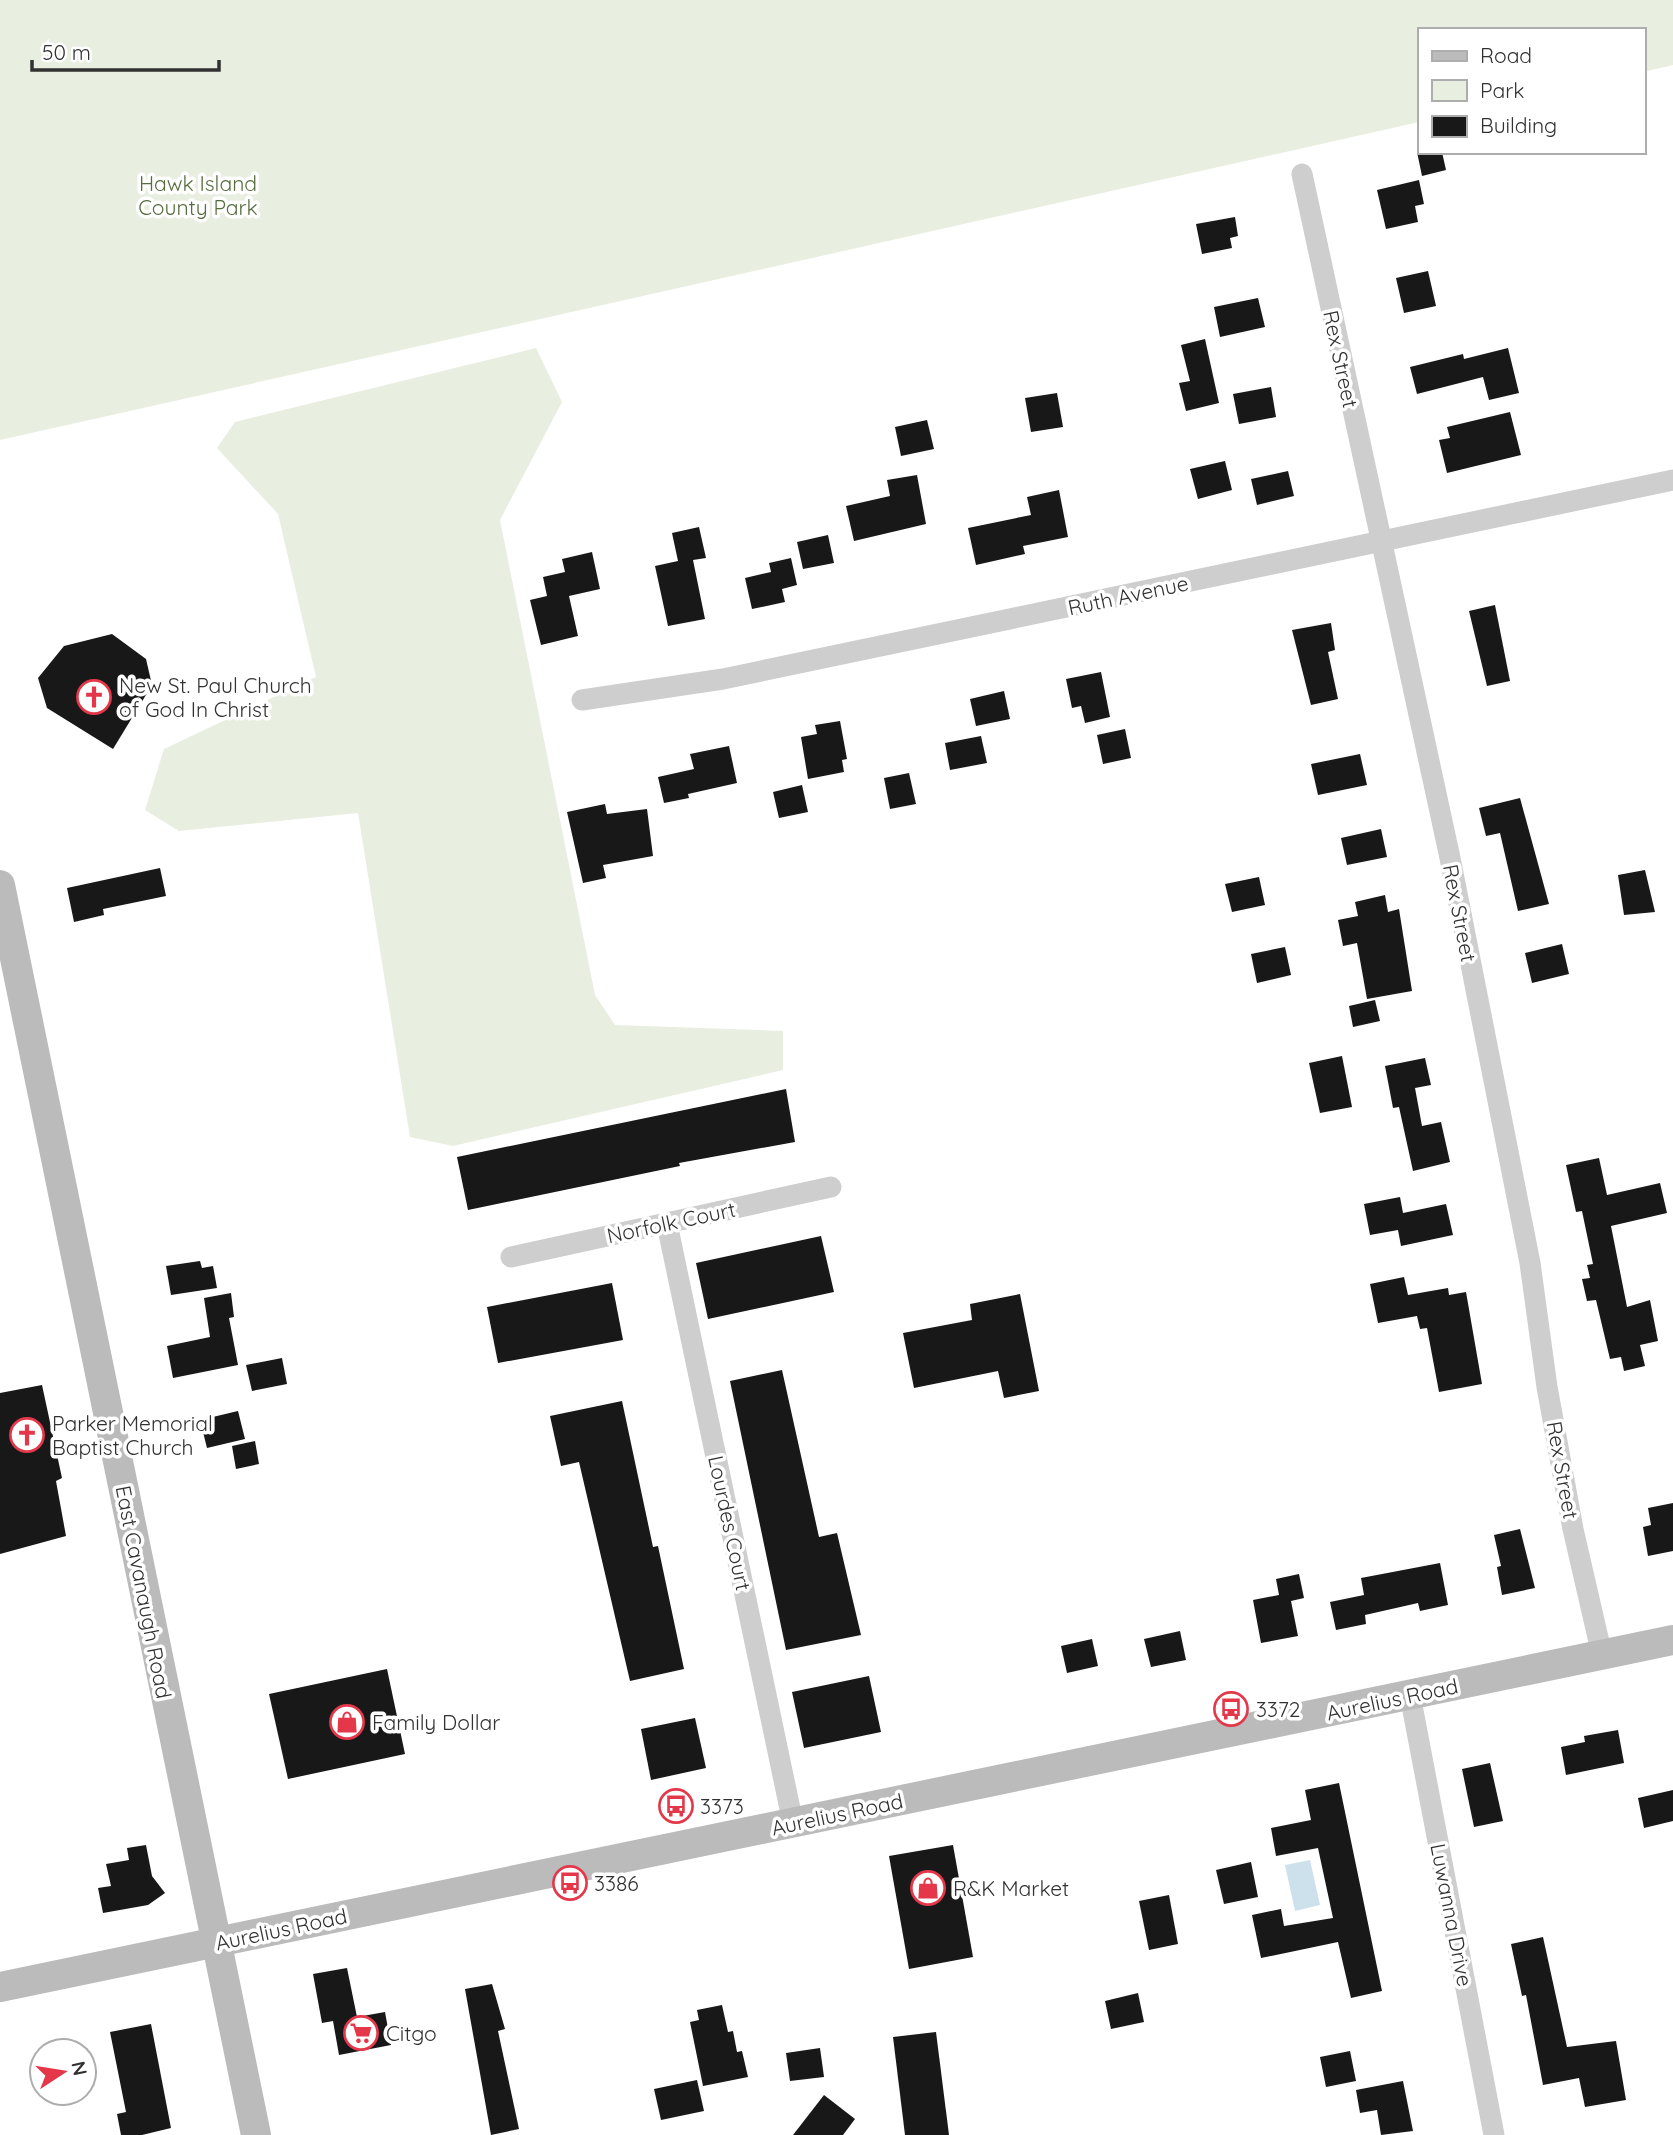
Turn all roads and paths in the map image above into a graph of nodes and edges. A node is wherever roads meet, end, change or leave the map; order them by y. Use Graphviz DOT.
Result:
graph roads {
  1 [pos="1302,174"];
  2 [pos="1673,480"];
  3 [pos="1381,542"];
  4 [pos="582,700"];
  5 [pos="0,885"];
  6 [pos="831,1187"];
  7 [pos="667,1224"];
  8 [pos="510,1256"];
  9 [pos="1673,1640"];
  10 [pos="1602,1655"];
  11 [pos="1410,1695"];
  12 [pos="793,1823"];
  13 [pos="214,1943"];
  14 [pos="0,1987"];
  15 [pos="256,2135"];
  16 [pos="1494,2135"];
  1 -- 3 [label="street, Rex Street"];
  2 -- 3 [label="street, Ruth Avenue"];
  3 -- 4 [label="street, Ruth Avenue"];
  3 -- 10 [label="street, Rex Street"];
  5 -- 13 [label="street, East Cavanaugh Road"];
  6 -- 7 [label="street, Norfolk Court"];
  7 -- 8 [label="street, Norfolk Court"];
  7 -- 12 [label="street, Lourdes Court"];
  9 -- 10 [label="street, Aurelius Road"];
  10 -- 11 [label="street, Aurelius Road"];
  11 -- 12 [label="street, Aurelius Road"];
  11 -- 16 [label="street, Luwanna Drive"];
  12 -- 13 [label="street, Aurelius Road"];
  13 -- 14 [label="street, Aurelius Road"];
  13 -- 15 [label="street, East Cavanaugh Road"];
}
